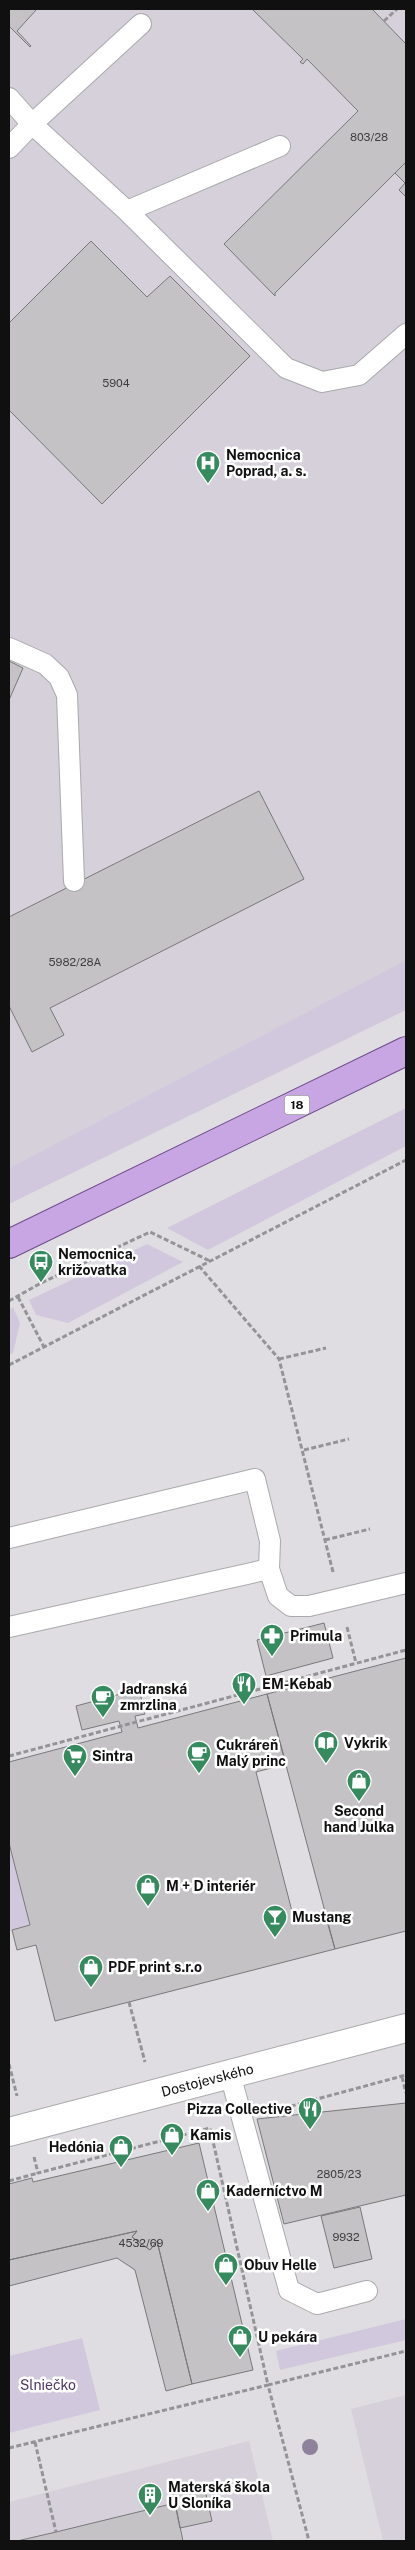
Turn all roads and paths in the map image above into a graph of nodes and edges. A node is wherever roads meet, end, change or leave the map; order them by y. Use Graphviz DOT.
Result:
graph roads {
  1 [pos="397,9"];
  2 [pos="384,21"];
  3 [pos="141,24"];
  4 [pos="9,98"];
  5 [pos="32,124"];
  6 [pos="280,146"];
  7 [pos="9,148"];
  8 [pos="127,211"];
  9 [pos="406,334"];
  10 [pos="9,648"];
  11 [pos="74,881"];
  12 [pos="406,1051"];
  13 [pos="406,1160"];
  14 [pos="9,1244"];
  15 [pos="210,1261"];
  16 [pos="199,1266"];
  17 [pos="18,1297"];
  18 [pos="9,1301"];
  19 [pos="44,1347"];
  20 [pos="326,1348"];
  21 [pos="278,1359"];
  22 [pos="9,1365"];
  23 [pos="348,1439"];
  24 [pos="304,1450"];
  25 [pos="370,1529"];
  26 [pos="9,1538"];
  27 [pos="325,1540"];
  28 [pos="269,1569"];
  29 [pos="406,1583"];
  30 [pos="340,1599"];
  31 [pos="9,1627"];
  32 [pos="406,1650"];
  33 [pos="356,1662"];
  34 [pos="49,1746"];
  35 [pos="50,1751"];
  36 [pos="9,1756"];
  37 [pos="129,2002"];
  38 [pos="406,2028"];
  39 [pos="9,2064"];
  40 [pos="230,2074"];
  41 [pos="406,2076"];
  42 [pos="402,2077"];
  43 [pos="406,2093"];
  44 [pos="153,2094"];
  45 [pos="242,2120"];
  46 [pos="210,2128"];
  47 [pos="17,2130"];
  48 [pos="38,2173"];
  49 [pos="9,2180"];
  50 [pos="367,2291"];
  51 [pos="406,2352"];
  52 [pos="268,2385"];
  53 [pos="35,2442"];
  54 [pos="9,2448"];
  55 [pos="56,2532"];
  56 [pos="309,2541"];
  1 -- 2 [label="path"];
  3 -- 5 [label="lane"];
  4 -- 5 [label="lane"];
  5 -- 7 [label="lane"];
  5 -- 8 [label="lane"];
  6 -- 8 [label="lane"];
  8 -- 9 [label="lane"];
  10 -- 11 [label="lane"];
  12 -- 14 [label="main road, 18"];
  13 -- 15 [label="path"];
  15 -- 16 [label="path"];
  15 -- 17 [label="path"];
  16 -- 19 [label="path"];
  16 -- 21 [label="path"];
  17 -- 18 [label="path"];
  17 -- 19 [label="path"];
  19 -- 22 [label="path"];
  20 -- 21 [label="path"];
  21 -- 24 [label="path"];
  23 -- 24 [label="path"];
  24 -- 27 [label="path"];
  25 -- 27 [label="path"];
  26 -- 28 [label="lane"];
  27 -- 30 [label="path"];
  28 -- 30 [label="lane"];
  28 -- 31 [label="lane"];
  29 -- 30 [label="lane"];
  30 -- 33 [label="path"];
  32 -- 33 [label="path"];
  33 -- 34 [label="path"];
  34 -- 35 [label="path"];
  34 -- 36 [label="path"];
  37 -- 44 [label="path"];
  38 -- 40 [label="street, Dostojevského"];
  39 -- 47 [label="path"];
  40 -- 44 [label="street, Dostojevského"];
  40 -- 45 [label="lane"];
  41 -- 42 [label="path"];
  42 -- 43 [label="path"];
  42 -- 45 [label="path"];
  44 -- 47 [label="street, Dostojevského"];
  45 -- 46 [label="path"];
  45 -- 50 [label="lane"];
  46 -- 48 [label="path"];
  46 -- 52 [label="path"];
  47 -- 48 [label="path"];
  48 -- 49 [label="path"];
  51 -- 52 [label="path"];
  52 -- 53 [label="path"];
  52 -- 56 [label="path"];
  53 -- 54 [label="path"];
  53 -- 55 [label="path"];
}
